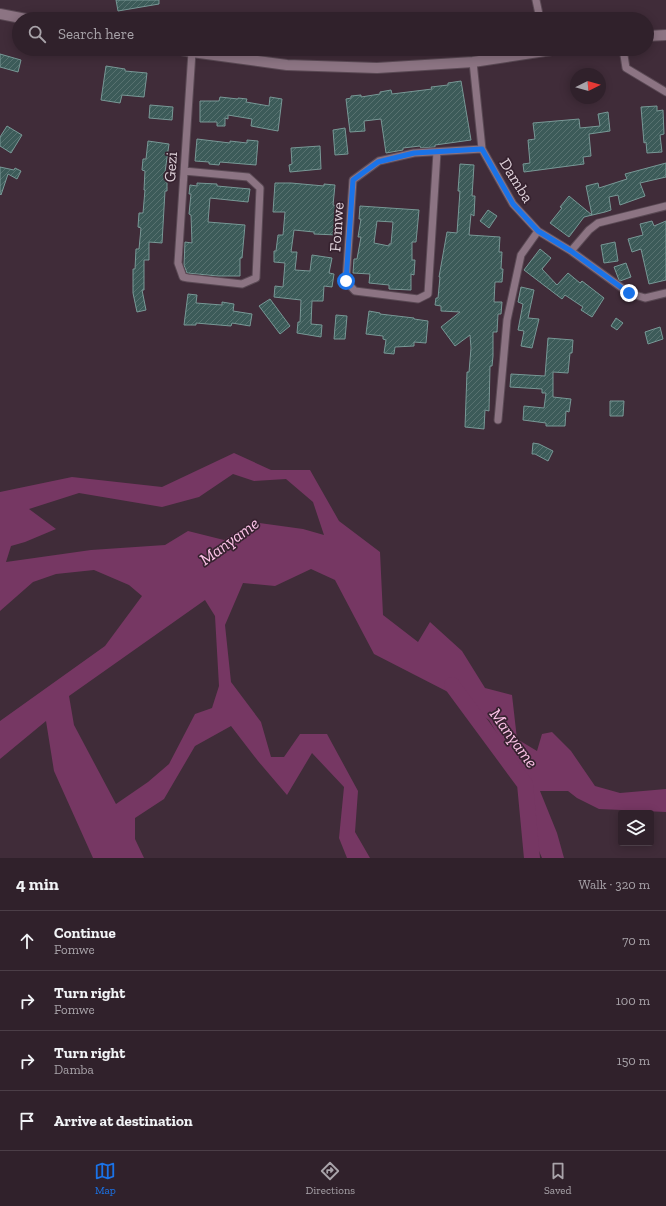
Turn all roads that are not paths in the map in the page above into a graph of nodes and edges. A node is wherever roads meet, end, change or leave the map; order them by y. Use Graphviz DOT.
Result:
graph roads {
  1 [pos="536,0"];
  2 [pos="539,12"];
  3 [pos="0,14"];
  4 [pos="12,16"];
  5 [pos="666,35"];
  6 [pos="654,36"];
  7 [pos="192,56"];
  8 [pos="221,56"];
  9 [pos="510,56"];
  10 [pos="624,56"];
  11 [pos="473,62"];
  12 [pos="666,92"];
  13 [pos="482,149"];
  14 [pos="437,152"];
  15 [pos="184,171"];
  16 [pos="666,206"];
  17 [pos="538,231"];
  18 [pos="571,251"];
  19 [pos="666,293"];
  20 [pos="498,420"];
  1 -- 2 [label="street"];
  3 -- 4 [label="street"];
  5 -- 6 [label="street"];
  7 -- 15 [label="street, Gezi"];
  8 -- 11 [label="street"];
  9 -- 11 [label="street"];
  10 -- 12 [label="street"];
  11 -- 13 [label="street, Damba"];
  13 -- 14 [label="street, Fomwe"];
  13 -- 17 [label="street, Damba"];
  14 -- 14 [label="street, Fomwe"];
  15 -- 15 [label="street, Gezi"];
  16 -- 18 [label="street"];
  17 -- 18 [label="street, Damba"];
  17 -- 20 [label="street"];
  18 -- 19 [label="street, Damba"];
}
